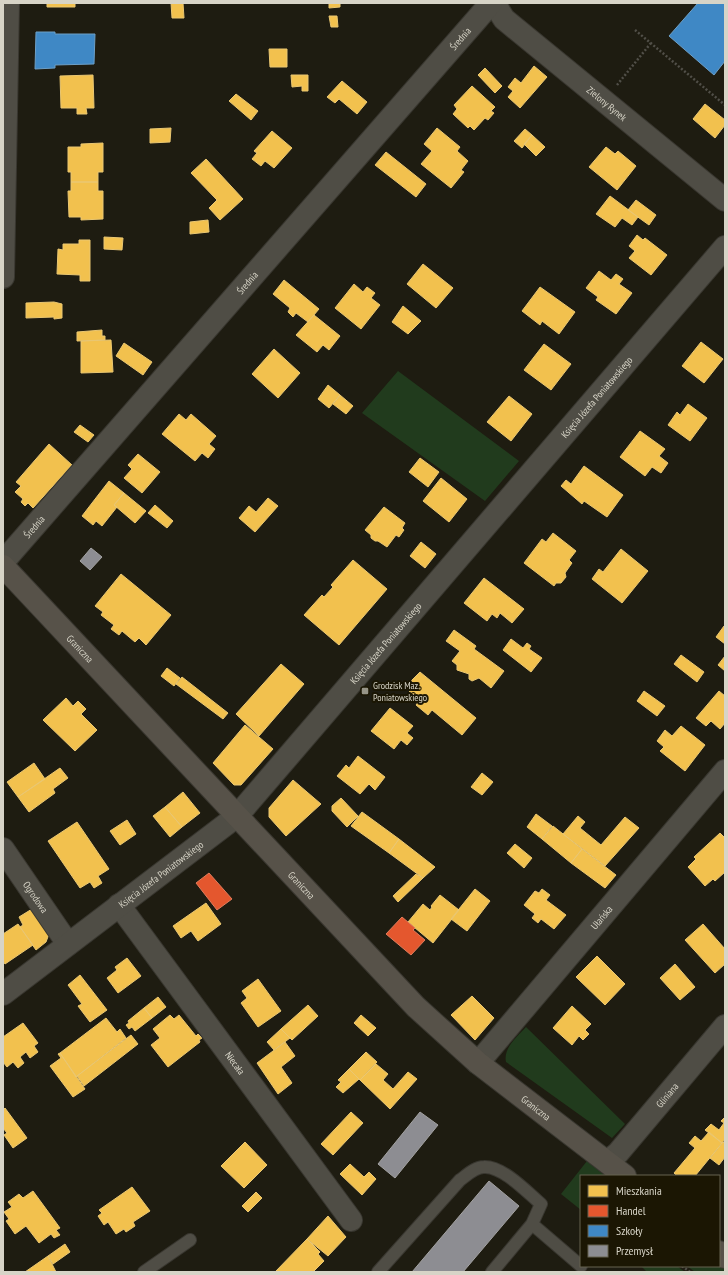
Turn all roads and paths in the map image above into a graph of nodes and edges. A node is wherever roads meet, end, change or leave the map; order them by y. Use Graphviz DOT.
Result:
graph roads {
  1 [pos="8,3"];
  2 [pos="492,3"];
  3 [pos="635,30"];
  4 [pos="651,43"];
  5 [pos="618,83"];
  6 [pos="725,105"];
  7 [pos="725,200"];
  8 [pos="725,248"];
  9 [pos="3,277"];
  10 [pos="3,562"];
  11 [pos="3,566"];
  12 [pos="725,771"];
  13 [pos="237,816"];
  14 [pos="3,849"];
  15 [pos="119,905"];
  16 [pos="68,944"];
  17 [pos="3,994"];
  18 [pos="725,1026"];
  19 [pos="478,1063"];
  20 [pos="607,1162"];
  21 [pos="623,1175"];
  22 [pos="351,1220"];
  23 [pos="532,1224"];
  24 [pos="190,1240"];
  25 [pos="580,1265"];
  26 [pos="144,1272"];
  27 [pos="378,1272"];
  28 [pos="492,1272"];
  1 -- 9 [label="street"];
  2 -- 7 [label="street, Zielony Rynek"];
  2 -- 10 [label="street, Średnia"];
  3 -- 4 [label="path"];
  4 -- 5 [label="path"];
  4 -- 6 [label="path"];
  8 -- 13 [label="street, Księcia Józefa Poniatowskiego"];
  11 -- 13 [label="street, Graniczna"];
  12 -- 19 [label="street, Ułańska"];
  13 -- 15 [label="street, Księcia Józefa Poniatowskiego"];
  13 -- 19 [label="street, Graniczna"];
  14 -- 16 [label="street, Ogrodowa"];
  15 -- 16 [label="street, Księcia Józefa Poniatowskiego"];
  15 -- 22 [label="street, Niecała"];
  16 -- 17 [label="street, Księcia Józefa Poniatowskiego"];
  18 -- 20 [label="street, Gliniana"];
  19 -- 20 [label="street, Graniczna"];
  20 -- 21 [label="street, Graniczna"];
  23 -- 25 [label="lane"];
  23 -- 27 [label="lane"];
  23 -- 28 [label="lane"];
  24 -- 26 [label="lane"];
}
